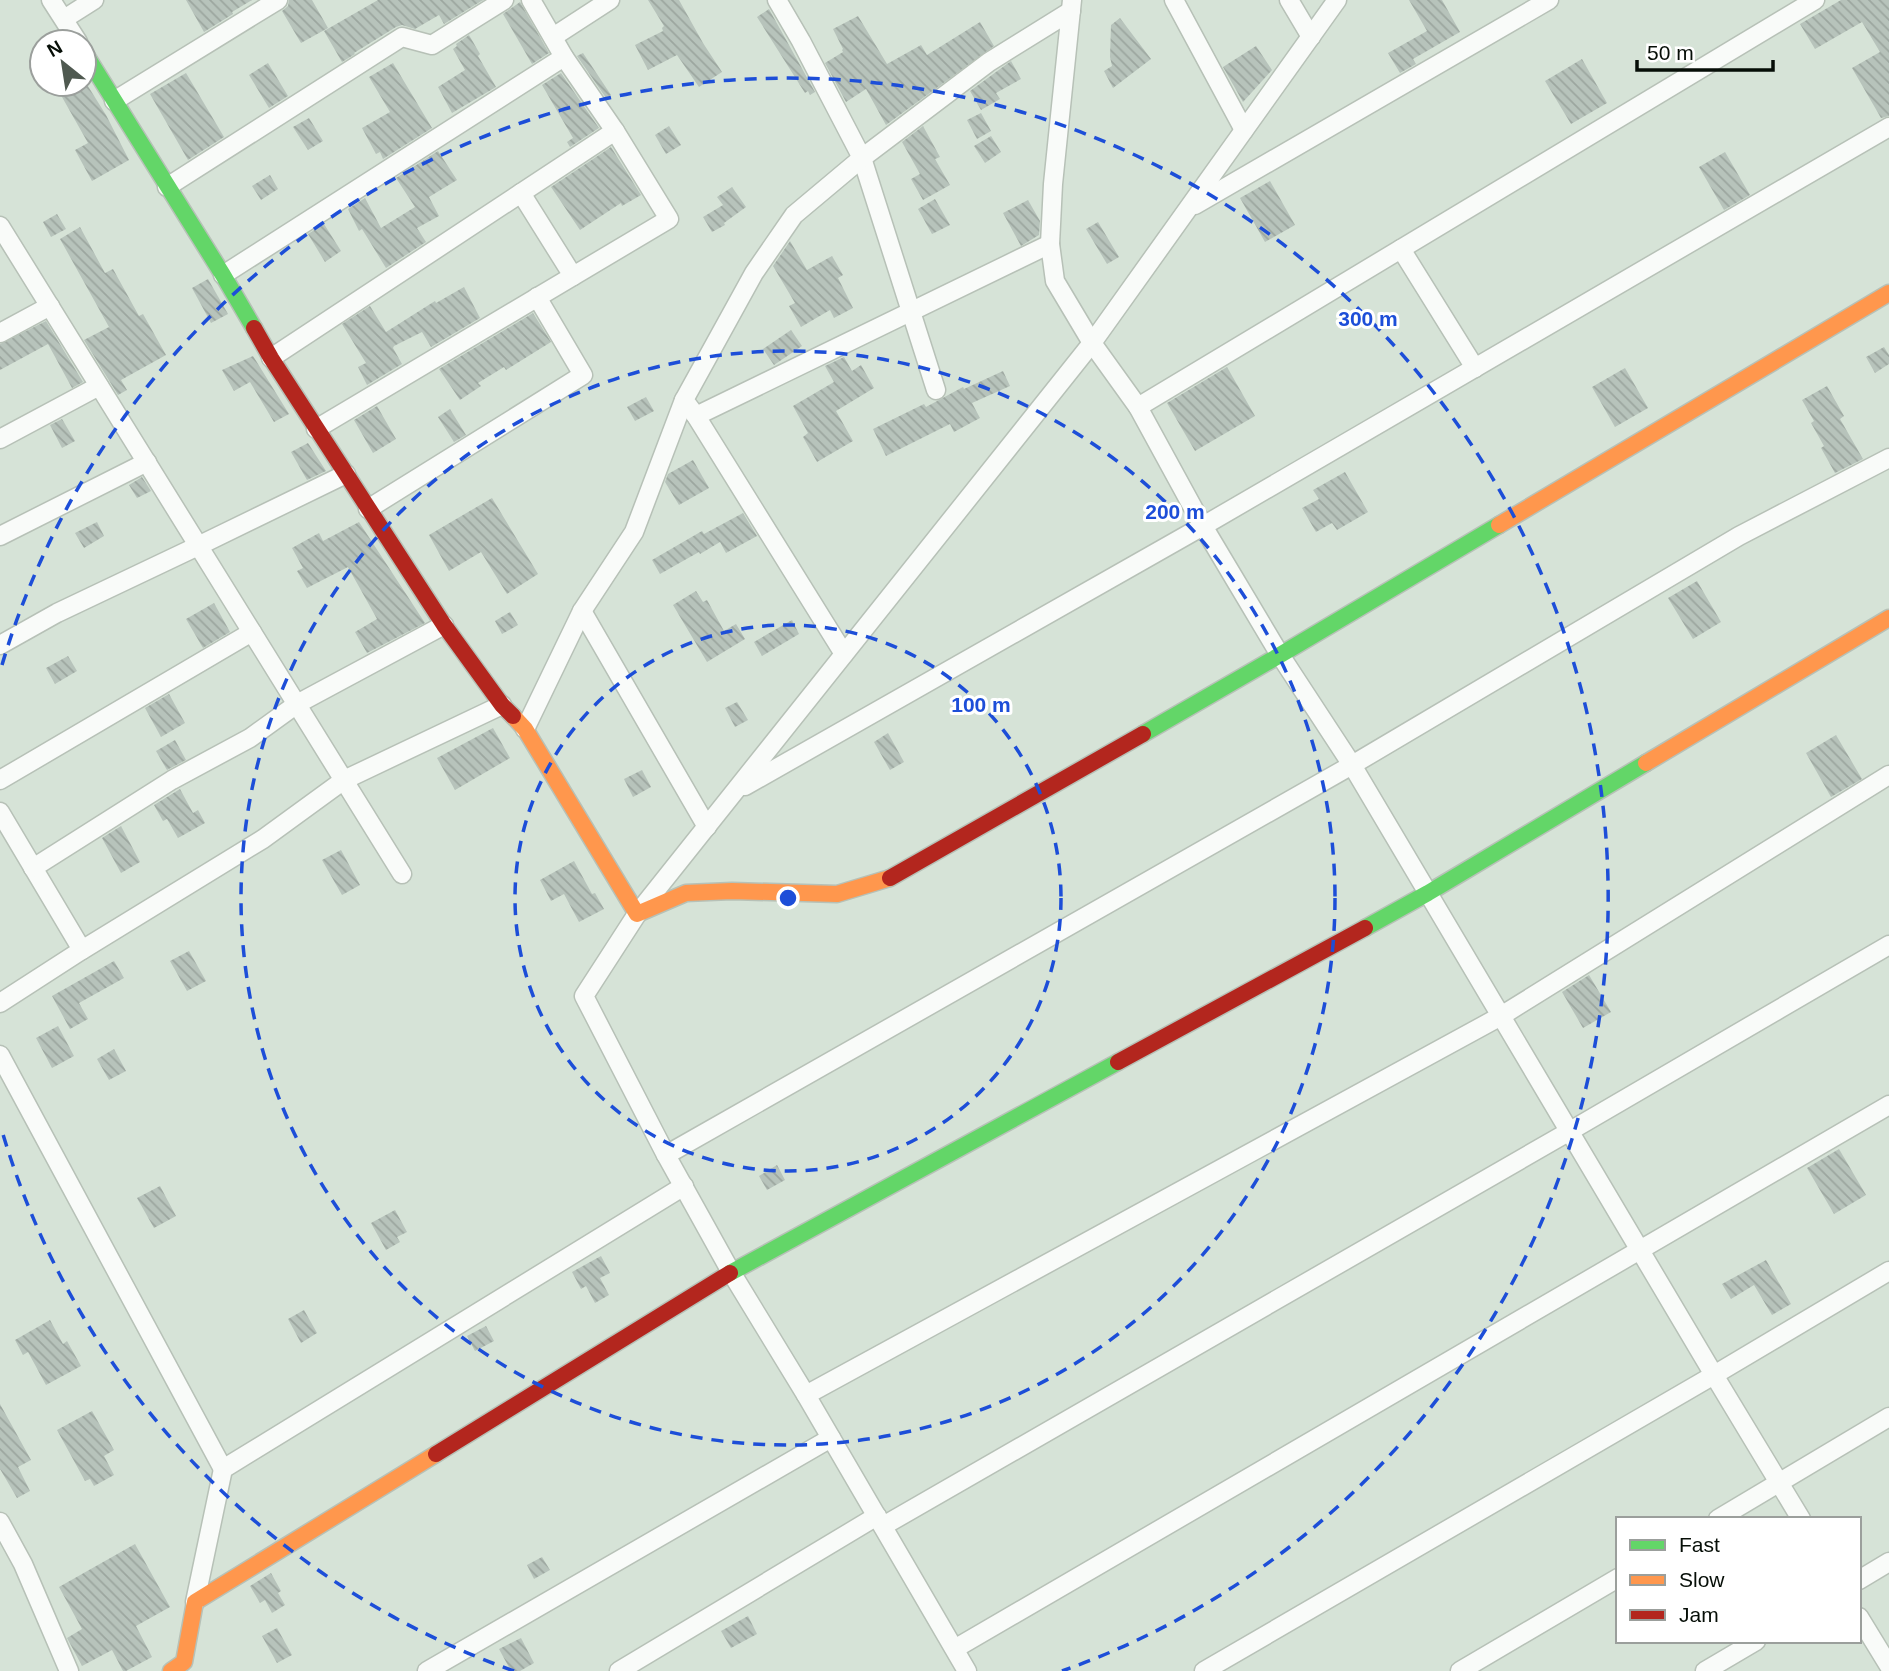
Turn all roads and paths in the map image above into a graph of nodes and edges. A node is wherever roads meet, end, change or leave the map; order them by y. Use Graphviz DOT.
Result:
graph roads {
  1 [pos="51,0"];
  2 [pos="94,0"];
  3 [pos="278,0"];
  4 [pos="505,0"];
  5 [pos="531,0"];
  6 [pos="610,0"];
  7 [pos="777,0"];
  8 [pos="1174,0"];
  9 [pos="1289,0"];
  10 [pos="1336,0"];
  11 [pos="1549,0"];
  12 [pos="1815,0"];
  13 [pos="1072,5"];
  14 [pos="64,19"];
  15 [pos="69,28"];
  16 [pos="552,37"];
  17 [pos="1311,37"];
  18 [pos="564,57"];
  19 [pos="98,75"];
  20 [pos="114,101"];
  21 [pos="1889,127"];
  22 [pos="1244,130"];
  23 [pos="615,131"];
  24 [pos="862,158"];
  25 [pos="167,187"];
  26 [pos="521,193"];
  27 [pos="1188,208"];
  28 [pos="0,226"];
  29 [pos="1050,244"];
  30 [pos="1401,249"];
  31 [pos="223,275"];
  32 [pos="573,276"];
  33 [pos="1889,293"];
  34 [pos="537,297"];
  35 [pos="50,306"];
  36 [pos="910,312"];
  37 [pos="0,333"];
  38 [pos="1092,343"];
  39 [pos="271,358"];
  40 [pos="1475,368"];
  41 [pos="100,386"];
  42 [pos="936,390"];
  43 [pos="684,400"];
  44 [pos="1138,407"];
  45 [pos="696,416"];
  46 [pos="316,429"];
  47 [pos="0,439"];
  48 [pos="1889,458"];
  49 [pos="147,462"];
  50 [pos="346,474"];
  51 [pos="368,509"];
  52 [pos="1203,526"];
  53 [pos="0,536"];
  54 [pos="198,546"];
  55 [pos="582,611"];
  56 [pos="1889,618"];
  57 [pos="444,625"];
  58 [pos="252,632"];
  59 [pos="0,645"];
  60 [pos="844,654"];
  61 [pos="1280,655"];
  62 [pos="297,704"];
  63 [pos="502,705"];
  64 [pos="524,729"];
  65 [pos="1352,765"];
  66 [pos="1889,775"];
  67 [pos="0,780"];
  68 [pos="344,780"];
  69 [pos="736,791"];
  70 [pos="0,812"];
  71 [pos="708,827"];
  72 [pos="33,868"];
  73 [pos="402,874"];
  74 [pos="1428,893"];
  75 [pos="637,914"];
  76 [pos="1889,945"];
  77 [pos="82,950"];
  78 [pos="0,1003"];
  79 [pos="1501,1016"];
  80 [pos="0,1055"];
  81 [pos="1889,1105"];
  82 [pos="1570,1131"];
  83 [pos="666,1155"];
  84 [pos="684,1186"];
  85 [pos="1641,1250"];
  86 [pos="1889,1271"];
  87 [pos="731,1272"];
  88 [pos="1714,1375"];
  89 [pos="806,1395"];
  90 [pos="1889,1417"];
  91 [pos="831,1438"];
  92 [pos="223,1469"];
  93 [pos="1780,1482"];
  94 [pos="1721,1517"];
  95 [pos="1800,1517"];
  96 [pos="0,1521"];
  97 [pos="880,1521"];
  98 [pos="1889,1562"];
  99 [pos="1616,1579"];
  100 [pos="1861,1579"];
  101 [pos="195,1602"];
  102 [pos="1861,1620"];
  103 [pos="1753,1643"];
  104 [pos="956,1648"];
  105 [pos="1889,1667"];
  106 [pos="69,1671"];
  107 [pos="171,1671"];
  108 [pos="427,1671"];
  109 [pos="619,1671"];
  110 [pos="967,1671"];
  111 [pos="1204,1671"];
  112 [pos="1460,1671"];
  113 [pos="1705,1671"];
  1 -- 14 [label="street"];
  2 -- 14 [label="street"];
  3 -- 20 [label="street"];
  4 -- 25 [label="street"];
  5 -- 16 [label="street"];
  6 -- 16 [label="street"];
  7 -- 24 [label="street"];
  8 -- 22 [label="street"];
  9 -- 17 [label="street"];
  10 -- 17 [label="street"];
  11 -- 27 [label="street"];
  12 -- 30 [label="street"];
  13 -- 24 [label="street"];
  13 -- 29 [label="street"];
  14 -- 15 [label="street"];
  16 -- 18 [label="street"];
  17 -- 22 [label="street"];
  18 -- 23 [label="street"];
  18 -- 31 [label="street"];
  19 -- 20 [label="street"];
  20 -- 25 [label="street"];
  21 -- 40 [label="street"];
  22 -- 27 [label="street"];
  23 -- 26 [label="street"];
  23 -- 32 [label="street"];
  24 -- 36 [label="street"];
  24 -- 43 [label="street"];
  25 -- 31 [label="street"];
  26 -- 32 [label="street"];
  26 -- 39 [label="street"];
  27 -- 38 [label="street"];
  28 -- 35 [label="street"];
  29 -- 36 [label="street"];
  29 -- 38 [label="street"];
  30 -- 40 [label="street"];
  30 -- 44 [label="street"];
  31 -- 39 [label="street"];
  32 -- 34 [label="street"];
  33 -- 61 [label="street"];
  34 -- 46 [label="street"];
  34 -- 51 [label="street"];
  35 -- 37 [label="street"];
  35 -- 41 [label="street"];
  36 -- 42 [label="street"];
  36 -- 45 [label="street"];
  38 -- 44 [label="street"];
  38 -- 60 [label="street"];
  39 -- 46 [label="street"];
  40 -- 52 [label="street"];
  41 -- 47 [label="street"];
  41 -- 49 [label="street"];
  43 -- 45 [label="street"];
  43 -- 55 [label="street"];
  44 -- 52 [label="street"];
  45 -- 60 [label="street"];
  46 -- 50 [label="street"];
  48 -- 65 [label="street"];
  49 -- 53 [label="street"];
  49 -- 54 [label="street"];
  50 -- 51 [label="street"];
  50 -- 54 [label="street"];
  51 -- 57 [label="street"];
  52 -- 61 [label="street"];
  52 -- 69 [label="street"];
  54 -- 58 [label="street"];
  54 -- 59 [label="street"];
  55 -- 64 [label="street"];
  55 -- 71 [label="street"];
  56 -- 74 [label="street"];
  57 -- 62 [label="street"];
  57 -- 63 [label="street"];
  58 -- 62 [label="street"];
  58 -- 67 [label="street"];
  60 -- 69 [label="street"];
  61 -- 65 [label="street"];
  61 -- 75 [label="street"];
  62 -- 68 [label="street"];
  62 -- 72 [label="street"];
  63 -- 64 [label="street"];
  63 -- 68 [label="street"];
  64 -- 75 [label="street"];
  65 -- 74 [label="street"];
  65 -- 83 [label="street"];
  66 -- 79 [label="street"];
  68 -- 73 [label="street"];
  68 -- 77 [label="street"];
  69 -- 71 [label="street"];
  70 -- 72 [label="street"];
  71 -- 75 [label="street"];
  72 -- 77 [label="street"];
  74 -- 79 [label="street"];
  74 -- 87 [label="street"];
  75 -- 83 [label="street"];
  76 -- 82 [label="street"];
  77 -- 78 [label="street"];
  79 -- 82 [label="street"];
  79 -- 89 [label="street"];
  80 -- 92 [label="street"];
  81 -- 85 [label="street"];
  82 -- 85 [label="street"];
  82 -- 97 [label="street"];
  83 -- 84 [label="street"];
  84 -- 87 [label="street"];
  84 -- 92 [label="street"];
  85 -- 88 [label="street"];
  85 -- 104 [label="street"];
  86 -- 88 [label="street"];
  87 -- 89 [label="street"];
  87 -- 101 [label="street"];
  88 -- 93 [label="street"];
  88 -- 111 [label="street"];
  89 -- 91 [label="street"];
  90 -- 93 [label="street"];
  91 -- 97 [label="street"];
  91 -- 108 [label="street"];
  92 -- 101 [label="street"];
  93 -- 94 [label="street"];
  93 -- 95 [label="street"];
  96 -- 106 [label="street"];
  97 -- 104 [label="street"];
  97 -- 109 [label="street"];
  98 -- 100 [label="street"];
  99 -- 112 [label="street"];
  101 -- 107 [label="street"];
  102 -- 105 [label="street"];
  103 -- 113 [label="street"];
  104 -- 110 [label="street"];
}
